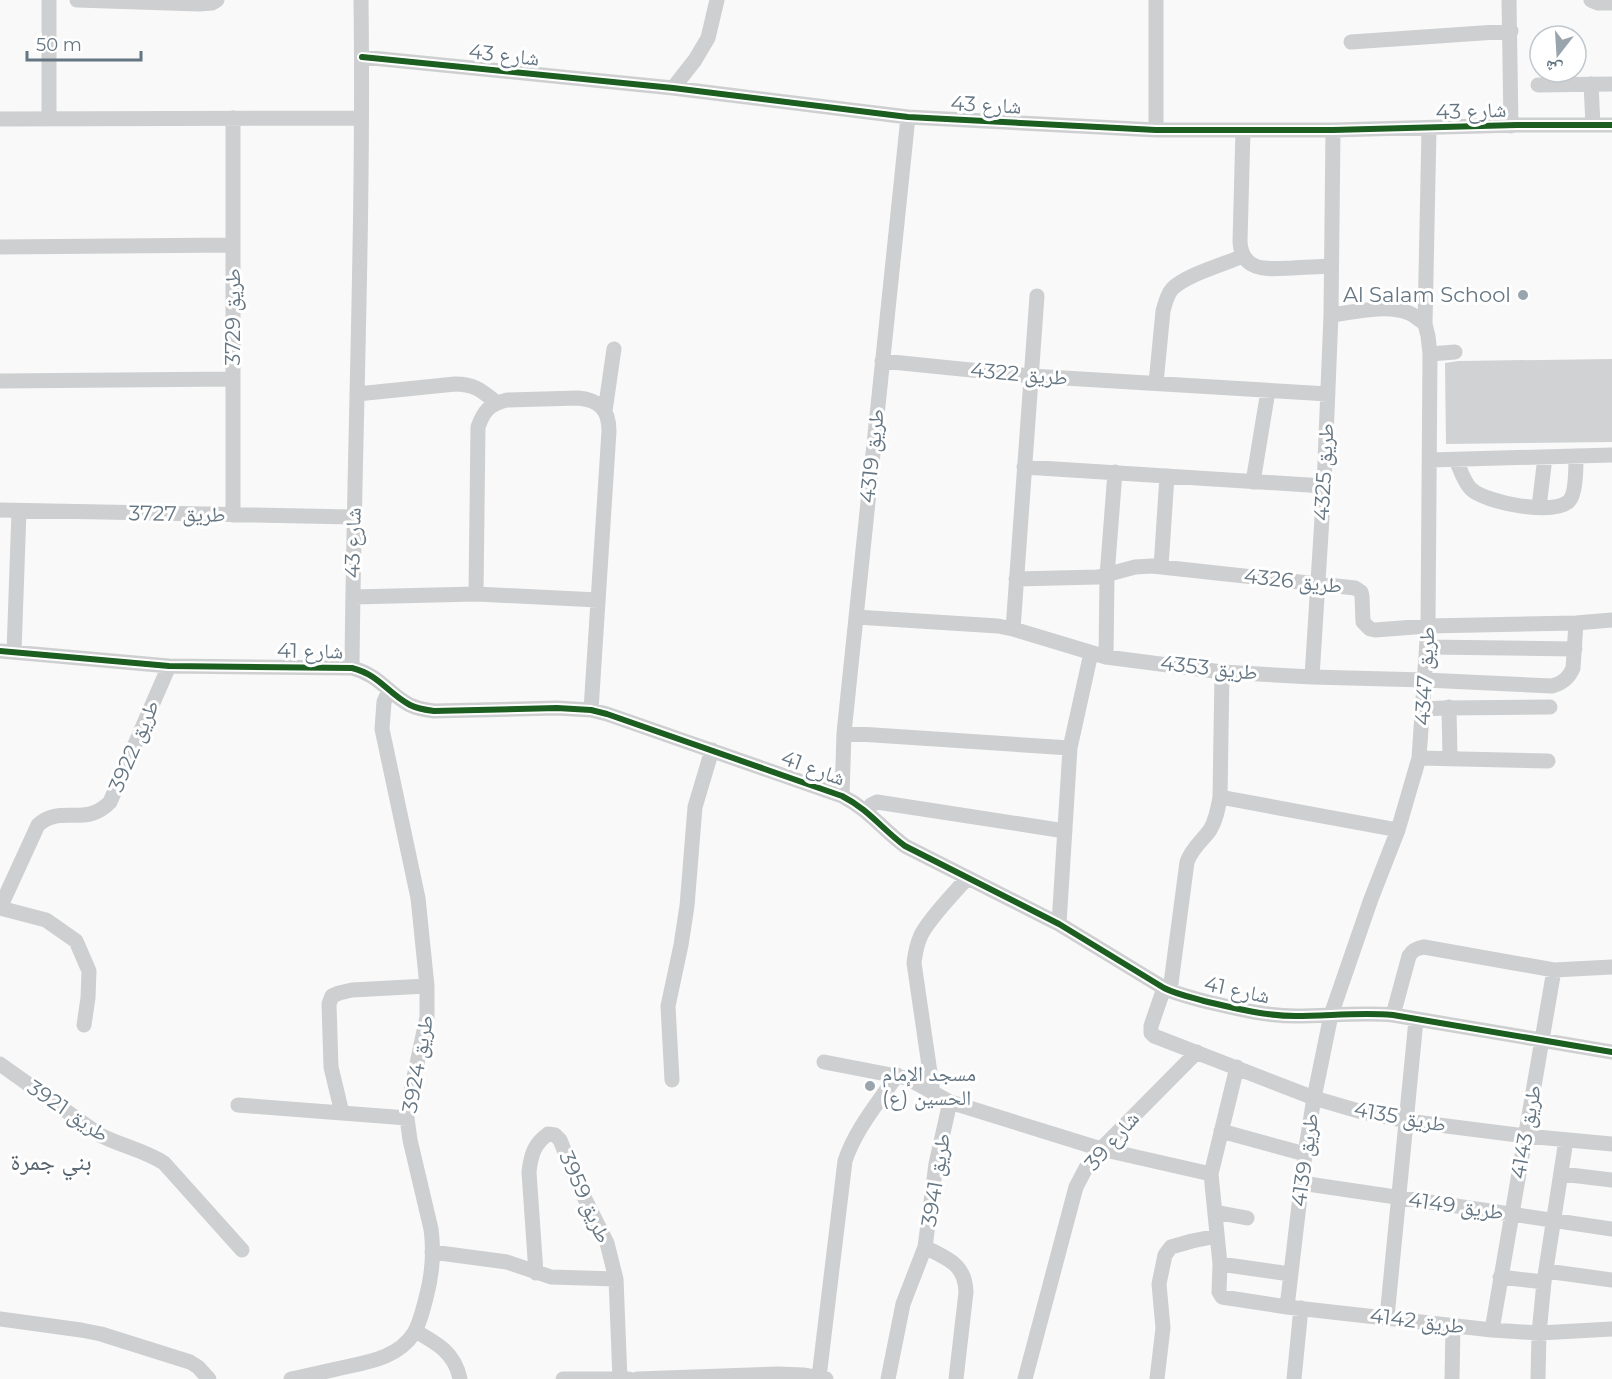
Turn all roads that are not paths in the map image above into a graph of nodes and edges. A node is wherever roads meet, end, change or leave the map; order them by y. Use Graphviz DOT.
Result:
graph roads {
  1 [pos="49,0"];
  2 [pos="77,0"];
  3 [pos="217,0"];
  4 [pos="361,0"];
  5 [pos="717,0"];
  6 [pos="1156,0"];
  7 [pos="1509,0"];
  8 [pos="1591,0"];
  9 [pos="1612,3"];
  10 [pos="1510,31"];
  11 [pos="1351,42"];
  12 [pos="362,57"];
  13 [pos="1591,84"];
  14 [pos="1612,84"];
  15 [pos="1538,85"];
  16 [pos="673,88"];
  17 [pos="908,117"];
  18 [pos="0,118"];
  19 [pos="49,118"];
  20 [pos="233,118"];
  21 [pos="361,118"];
  22 [pos="1593,125"];
  23 [pos="1612,125"];
  24 [pos="1511,126"];
  25 [pos="1429,129"];
  26 [pos="1156,130"];
  27 [pos="1243,130"];
  28 [pos="1333,130"];
  29 [pos="233,245"];
  30 [pos="0,248"];
  31 [pos="1243,256"];
  32 [pos="1331,266"];
  33 [pos="1037,296"];
  34 [pos="1332,315"];
  35 [pos="1425,324"];
  36 [pos="614,349"];
  37 [pos="1455,352"];
  38 [pos="1430,354"];
  39 [pos="882,361"];
  40 [pos="1031,376"];
  41 [pos="233,380"];
  42 [pos="0,381"];
  43 [pos="1156,383"];
  44 [pos="1268,391"];
  45 [pos="357,394"];
  46 [pos="1328,394"];
  47 [pos="497,403"];
  48 [pos="605,411"];
  49 [pos="1612,455"];
  50 [pos="1576,456"];
  51 [pos="1545,457"];
  52 [pos="1430,460"];
  53 [pos="1456,460"];
  54 [pos="1024,467"];
  55 [pos="1114,472"];
  56 [pos="1167,476"];
  57 [pos="1254,482"];
  58 [pos="1324,486"];
  59 [pos="1539,507"];
  60 [pos="0,510"];
  61 [pos="19,511"];
  62 [pos="233,515"];
  63 [pos="353,517"];
  64 [pos="1161,567"];
  65 [pos="1107,576"];
  66 [pos="1016,579"];
  67 [pos="1318,584"];
  68 [pos="476,594"];
  69 [pos="353,597"];
  70 [pos="598,600"];
  71 [pos="856,617"];
  72 [pos="1612,620"];
  73 [pos="1576,623"];
  74 [pos="1428,626"];
  75 [pos="1013,629"];
  76 [pos="1427,647"];
  77 [pos="1575,649"];
  78 [pos="7,652"];
  79 [pos="1091,653"];
  80 [pos="1106,657"];
  81 [pos="169,666"];
  82 [pos="352,668"];
  83 [pos="1222,672"];
  84 [pos="1312,677"];
  85 [pos="1425,680"];
  86 [pos="389,690"];
  87 [pos="1551,707"];
  88 [pos="1449,708"];
  89 [pos="1423,709"];
  90 [pos="591,711"];
  91 [pos="844,733"];
  92 [pos="1070,748"];
  93 [pos="712,750"];
  94 [pos="1419,758"];
  95 [pos="1450,758"];
  96 [pos="1548,761"];
  97 [pos="842,795"];
  98 [pos="1220,797"];
  99 [pos="868,812"];
  100 [pos="1398,830"];
  101 [pos="1065,831"];
  102 [pos="967,878"];
  103 [pos="0,908"];
  104 [pos="1059,924"];
  105 [pos="1612,967"];
  106 [pos="1554,970"];
  107 [pos="427,986"];
  108 [pos="1167,990"];
  109 [pos="1331,1015"];
  110 [pos="1393,1015"];
  111 [pos="1416,1020"];
  112 [pos="84,1024"];
  113 [pos="1542,1040"];
  114 [pos="1197,1052"];
  115 [pos="1612,1052"];
  116 [pos="824,1062"];
  117 [pos="0,1064"];
  118 [pos="1237,1068"];
  119 [pos="897,1076"];
  120 [pos="672,1080"];
  121 [pos="933,1093"];
  122 [pos="1314,1098"];
  123 [pos="950,1102"];
  124 [pos="238,1105"];
  125 [pos="342,1113"];
  126 [pos="407,1118"];
  127 [pos="1407,1121"];
  128 [pos="1221,1131"];
  129 [pos="1526,1136"];
  130 [pos="1566,1140"];
  131 [pos="1612,1144"];
  132 [pos="1101,1149"];
  133 [pos="1305,1154"];
  134 [pos="1211,1174"];
  135 [pos="1562,1174"];
  136 [pos="1612,1180"];
  137 [pos="1301,1183"];
  138 [pos="1399,1197"];
  139 [pos="1215,1212"];
  140 [pos="1511,1213"];
  141 [pos="1247,1218"];
  142 [pos="1553,1220"];
  143 [pos="1612,1229"];
  144 [pos="1217,1236"];
  145 [pos="925,1247"];
  146 [pos="242,1250"];
  147 [pos="432,1252"];
  148 [pos="1220,1264"];
  149 [pos="536,1273"];
  150 [pos="1290,1274"];
  151 [pos="1500,1277"];
  152 [pos="1545,1277"];
  153 [pos="616,1279"];
  154 [pos="1612,1280"];
  155 [pos="1294,1307"];
  156 [pos="1387,1317"];
  157 [pos="0,1319"];
  158 [pos="1453,1326"];
  159 [pos="1612,1329"];
  160 [pos="1492,1330"];
  161 [pos="415,1331"];
  162 [pos="1539,1333"];
  163 [pos="777,1376"];
  164 [pos="813,1377"];
  165 [pos="208,1379"];
  166 [pos="291,1379"];
  167 [pos="460,1379"];
  168 [pos="563,1379"];
  169 [pos="620,1379"];
  170 [pos="632,1379"];
  171 [pos="637,1379"];
  172 [pos="888,1379"];
  173 [pos="956,1379"];
  174 [pos="1025,1379"];
  175 [pos="1157,1379"];
  176 [pos="1294,1379"];
  177 [pos="1452,1379"];
  178 [pos="1538,1379"];
  1 -- 19 [label="street"];
  2 -- 3 [label="street"];
  4 -- 12 [label="street, شارع 43"];
  5 -- 16 [label="street"];
  6 -- 26 [label="street"];
  7 -- 10 [label="street"];
  8 -- 9 [label="street"];
  10 -- 11 [label="street"];
  10 -- 24 [label="street"];
  12 -- 16 [label="street, شارع 43"];
  12 -- 21 [label="street, شارع 43"];
  13 -- 14 [label="street"];
  13 -- 15 [label="street"];
  13 -- 22 [label="street"];
  16 -- 17 [label="street, شارع 43"];
  17 -- 26 [label="street, شارع 43"];
  17 -- 39 [label="street, طريق 4319"];
  18 -- 19 [label="street"];
  19 -- 20 [label="street"];
  20 -- 21 [label="street"];
  20 -- 29 [label="street, طريق 3729"];
  21 -- 45 [label="street, شارع 43"];
  22 -- 23 [label="street, شارع 43"];
  22 -- 24 [label="street, شارع 43"];
  24 -- 25 [label="street, شارع 43"];
  25 -- 28 [label="street, شارع 43"];
  25 -- 35 [label="street, طريق 4347"];
  26 -- 27 [label="street, شارع 43"];
  27 -- 28 [label="street, شارع 43"];
  27 -- 31 [label="street"];
  28 -- 32 [label="street, طريق 4325"];
  29 -- 30 [label="street"];
  29 -- 41 [label="street, طريق 3729"];
  31 -- 32 [label="street"];
  31 -- 43 [label="street"];
  32 -- 34 [label="street, طريق 4325"];
  33 -- 40 [label="street"];
  34 -- 35 [label="street"];
  34 -- 46 [label="street, طريق 4325"];
  35 -- 38 [label="street, طريق 4347"];
  36 -- 48 [label="street"];
  37 -- 38 [label="street"];
  38 -- 52 [label="street, طريق 4347"];
  39 -- 40 [label="street, طريق 4322"];
  39 -- 71 [label="street, طريق 4319"];
  40 -- 43 [label="street, طريق 4322"];
  40 -- 54 [label="street"];
  41 -- 42 [label="street"];
  41 -- 62 [label="street, طريق 3729"];
  43 -- 44 [label="street, طريق 4322"];
  44 -- 46 [label="street, طريق 4322"];
  44 -- 57 [label="street"];
  45 -- 47 [label="street"];
  45 -- 63 [label="street, شارع 43"];
  46 -- 58 [label="street, طريق 4325"];
  47 -- 48 [label="street"];
  47 -- 68 [label="street"];
  48 -- 70 [label="street"];
  49 -- 50 [label="street"];
  50 -- 51 [label="street"];
  50 -- 59 [label="street"];
  51 -- 53 [label="street"];
  51 -- 59 [label="street"];
  52 -- 53 [label="street"];
  52 -- 74 [label="street, طريق 4347"];
  53 -- 59 [label="street"];
  54 -- 55 [label="street"];
  54 -- 66 [label="street"];
  55 -- 56 [label="street"];
  55 -- 65 [label="street"];
  56 -- 57 [label="street"];
  56 -- 64 [label="street"];
  57 -- 58 [label="street"];
  58 -- 67 [label="street, طريق 4325"];
  60 -- 61 [label="street, طريق 3727"];
  61 -- 62 [label="street, طريق 3727"];
  61 -- 78 [label="street"];
  62 -- 63 [label="street, طريق 3727"];
  63 -- 69 [label="street, شارع 43"];
  64 -- 65 [label="street, طريق 4326"];
  64 -- 67 [label="street, طريق 4326"];
  65 -- 66 [label="street, طريق 4326"];
  65 -- 80 [label="street"];
  66 -- 75 [label="street"];
  67 -- 74 [label="street, طريق 4326"];
  67 -- 84 [label="street, طريق 4325"];
  68 -- 69 [label="street"];
  68 -- 70 [label="street"];
  69 -- 82 [label="street, شارع 43"];
  70 -- 90 [label="street"];
  71 -- 75 [label="street, طريق 4353"];
  71 -- 91 [label="street, طريق 4319"];
  72 -- 73 [label="street, طريق 4326"];
  73 -- 74 [label="street, طريق 4326"];
  73 -- 77 [label="street, طريق 4353"];
  74 -- 76 [label="street, طريق 4347"];
  75 -- 79 [label="street, طريق 4353"];
  76 -- 77 [label="street"];
  76 -- 85 [label="street, طريق 4347"];
  77 -- 85 [label="street, طريق 4353"];
  78 -- 81 [label="street, شارع 41"];
  79 -- 80 [label="street, طريق 4353"];
  79 -- 92 [label="street"];
  80 -- 83 [label="street, طريق 4353"];
  81 -- 82 [label="street, شارع 41"];
  81 -- 103 [label="street, طريق 3922"];
  82 -- 86 [label="street, شارع 41"];
  83 -- 84 [label="street, طريق 4353"];
  83 -- 98 [label="street"];
  84 -- 85 [label="street, طريق 4353"];
  85 -- 89 [label="street, طريق 4347"];
  86 -- 90 [label="street, شارع 41"];
  86 -- 107 [label="street, طريق 3924"];
  87 -- 88 [label="street"];
  88 -- 89 [label="street"];
  88 -- 95 [label="street"];
  89 -- 94 [label="street, طريق 4347"];
  90 -- 93 [label="street, شارع 41"];
  91 -- 92 [label="street"];
  91 -- 97 [label="street, طريق 4319"];
  92 -- 101 [label="street"];
  93 -- 97 [label="street, شارع 41"];
  93 -- 120 [label="street"];
  94 -- 95 [label="street"];
  94 -- 100 [label="street, طريق 4347"];
  95 -- 96 [label="street"];
  97 -- 99 [label="street, شارع 41"];
  98 -- 100 [label="street"];
  98 -- 108 [label="street"];
  99 -- 101 [label="street"];
  99 -- 102 [label="street, شارع 41"];
  100 -- 109 [label="street, طريق 4347"];
  101 -- 104 [label="street"];
  102 -- 104 [label="street, شارع 41"];
  102 -- 121 [label="street"];
  103 -- 112 [label="street"];
  104 -- 108 [label="street, شارع 41"];
  105 -- 106 [label="street"];
  106 -- 110 [label="street"];
  106 -- 113 [label="street"];
  107 -- 125 [label="street"];
  107 -- 126 [label="street, طريق 3924"];
  108 -- 109 [label="street, شارع 41"];
  108 -- 114 [label="street"];
  109 -- 110 [label="street, شارع 41"];
  109 -- 122 [label="street, طريق 4139"];
  110 -- 111 [label="street, شارع 41"];
  111 -- 113 [label="street, شارع 41"];
  111 -- 127 [label="street"];
  113 -- 115 [label="street, شارع 41"];
  113 -- 129 [label="street, طريق 4143"];
  114 -- 118 [label="street, طريق 4135"];
  114 -- 132 [label="street, شارع 39"];
  116 -- 119 [label="street"];
  117 -- 146 [label="street, طريق 3921"];
  118 -- 122 [label="street, طريق 4135"];
  118 -- 128 [label="street"];
  119 -- 121 [label="street"];
  119 -- 164 [label="street"];
  121 -- 123 [label="street"];
  122 -- 127 [label="street, طريق 4135"];
  122 -- 133 [label="street, طريق 4139"];
  123 -- 132 [label="street"];
  123 -- 145 [label="street, طريق 3941"];
  124 -- 125 [label="street"];
  125 -- 126 [label="street"];
  126 -- 147 [label="street, طريق 3924"];
  127 -- 129 [label="street, طريق 4135"];
  127 -- 138 [label="street"];
  128 -- 133 [label="street"];
  128 -- 134 [label="street"];
  129 -- 130 [label="street, طريق 4135"];
  129 -- 140 [label="street, طريق 4143"];
  130 -- 131 [label="street, طريق 4135"];
  130 -- 135 [label="street"];
  132 -- 134 [label="street"];
  132 -- 174 [label="street, شارع 39"];
  133 -- 137 [label="street, طريق 4139"];
  134 -- 139 [label="street"];
  135 -- 136 [label="street"];
  135 -- 142 [label="street"];
  137 -- 138 [label="street, طريق 4149"];
  137 -- 150 [label="street, طريق 4139"];
  138 -- 140 [label="street, طريق 4149"];
  138 -- 156 [label="street"];
  139 -- 141 [label="street"];
  139 -- 144 [label="street"];
  140 -- 142 [label="street, طريق 4149"];
  140 -- 151 [label="street, طريق 4143"];
  142 -- 143 [label="street, طريق 4149"];
  142 -- 152 [label="street"];
  144 -- 148 [label="street"];
  144 -- 175 [label="street"];
  145 -- 172 [label="street"];
  145 -- 173 [label="street, طريق 3941"];
  147 -- 149 [label="street"];
  147 -- 161 [label="street, طريق 3924"];
  148 -- 150 [label="street"];
  148 -- 155 [label="street, طريق 4142"];
  149 -- 153 [label="street"];
  149 -- 153 [label="street, طريق 3959"];
  150 -- 155 [label="street, طريق 4139"];
  151 -- 152 [label="street"];
  151 -- 160 [label="street, طريق 4143"];
  152 -- 154 [label="street"];
  152 -- 162 [label="street"];
  153 -- 169 [label="street, طريق 3959"];
  155 -- 156 [label="street, طريق 4142"];
  155 -- 176 [label="street, طريق 4139"];
  156 -- 158 [label="street, طريق 4142"];
  157 -- 165 [label="street"];
  158 -- 160 [label="street, طريق 4142"];
  158 -- 177 [label="street"];
  159 -- 162 [label="street, طريق 4142"];
  160 -- 162 [label="street, طريق 4142"];
  161 -- 166 [label="street"];
  161 -- 167 [label="street"];
  162 -- 178 [label="street"];
  163 -- 164 [label="street"];
  163 -- 171 [label="street"];
  168 -- 169 [label="street"];
  169 -- 170 [label="street"];
}
